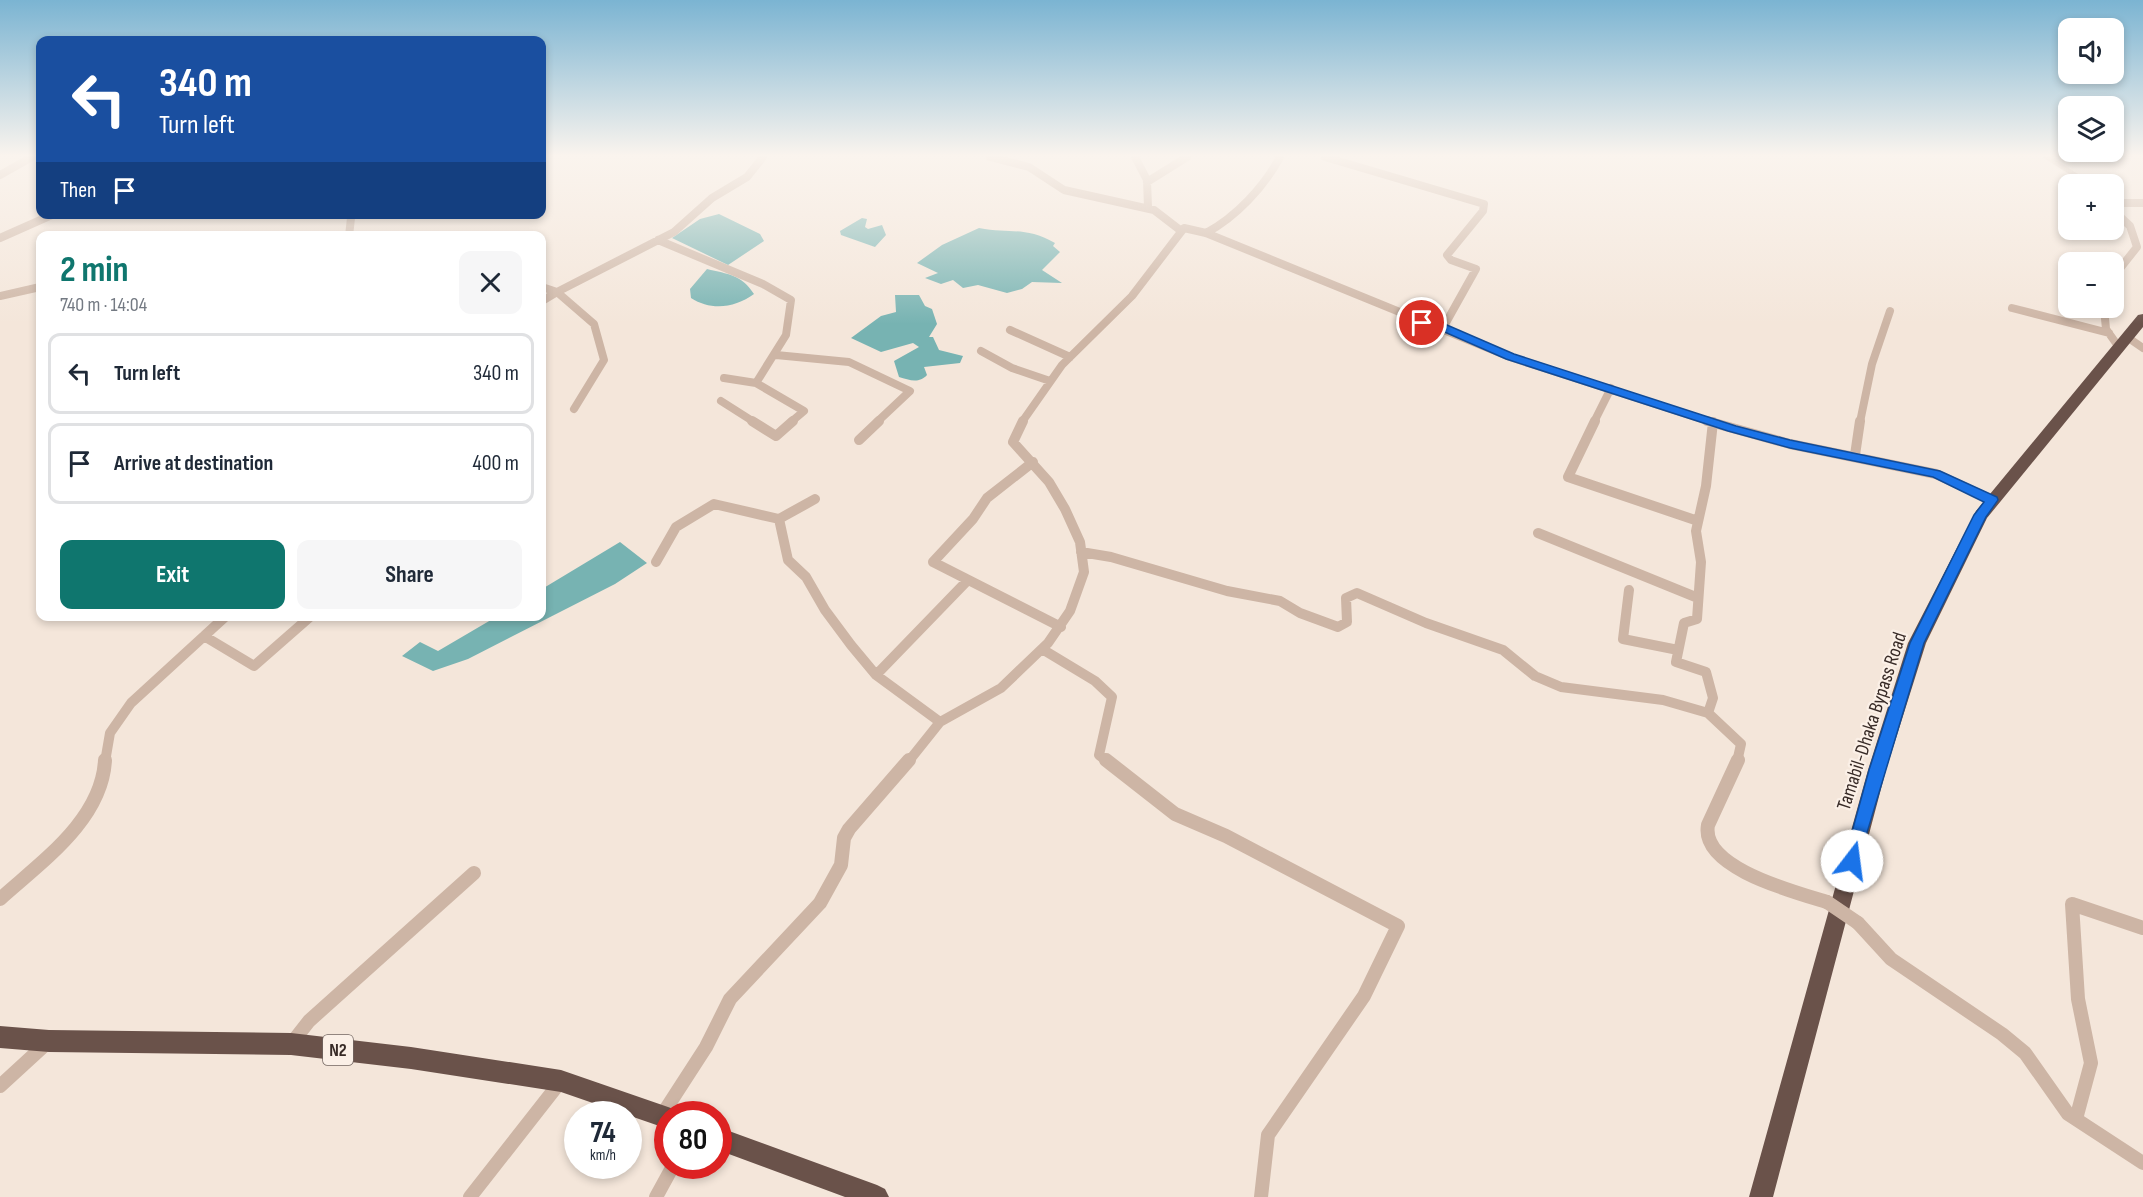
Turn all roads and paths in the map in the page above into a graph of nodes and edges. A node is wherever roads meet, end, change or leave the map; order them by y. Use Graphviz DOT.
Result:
graph roads {
  1 [pos="695,213"];
  2 [pos="1160,213"];
  3 [pos="1231,213"];
  4 [pos="1481,213"];
  5 [pos="2124,217"];
  6 [pos="43,219"];
  7 [pos="1180,230"];
  8 [pos="1206,233"];
  9 [pos="0,238"];
  10 [pos="658,240"];
  11 [pos="2124,263"];
  12 [pos="36,288"];
  13 [pos="546,288"];
  14 [pos="557,292"];
  15 [pos="0,296"];
  16 [pos="546,299"];
  17 [pos="2012,308"];
  18 [pos="1890,311"];
  19 [pos="2103,318"];
  20 [pos="2143,318"];
  21 [pos="1443,327"];
  22 [pos="1010,330"];
  23 [pos="2118,339"];
  24 [pos="2143,348"];
  25 [pos="981,351"];
  26 [pos="776,355"];
  27 [pos="1070,357"];
  28 [pos="724,378"];
  29 [pos="1050,381"];
  30 [pos="756,383"];
  31 [pos="1611,388"];
  32 [pos="721,401"];
  33 [pos="574,409"];
  34 [pos="1713,422"];
  35 [pos="859,440"];
  36 [pos="1855,456"];
  37 [pos="1033,462"];
  38 [pos="815,499"];
  39 [pos="1992,500"];
  40 [pos="779,519"];
  41 [pos="1698,521"];
  42 [pos="1538,533"];
  43 [pos="1082,552"];
  44 [pos="656,562"];
  45 [pos="967,581"];
  46 [pos="1629,590"];
  47 [pos="1698,598"];
  48 [pos="220,621"];
  49 [pos="305,621"];
  50 [pos="1061,627"];
  51 [pos="204,636"];
  52 [pos="1042,649"];
  53 [pos="1677,656"];
  54 [pos="876,675"];
  55 [pos="1708,713"];
  56 [pos="940,722"];
  57 [pos="474,873"];
  58 [pos="0,899"];
  59 [pos="2143,928"];
  60 [pos="0,1037"];
  61 [pos="49,1041"];
  62 [pos="291,1044"];
  63 [pos="561,1081"];
  64 [pos="0,1086"];
  65 [pos="673,1101"];
  66 [pos="654,1113"];
  67 [pos="2076,1119"];
  68 [pos="732,1143"];
  69 [pos="2143,1163"];
  70 [pos="666,1179"];
  71 [pos="470,1197"];
  72 [pos="656,1197"];
  73 [pos="877,1197"];
  74 [pos="1261,1197"];
  75 [pos="1761,1197"];
  1 -- 10 [label="street"];
  2 -- 7 [label="street"];
  3 -- 8 [label="street"];
  4 -- 21 [label="street"];
  5 -- 11 [label="street"];
  6 -- 9 [label="street"];
  7 -- 8 [label="street"];
  7 -- 27 [label="street"];
  8 -- 21 [label="street"];
  10 -- 14 [label="street"];
  10 -- 26 [label="street"];
  12 -- 15 [label="street"];
  13 -- 14 [label="street"];
  14 -- 16 [label="street"];
  14 -- 33 [label="street"];
  17 -- 23 [label="street"];
  18 -- 36 [label="street"];
  19 -- 23 [label="street"];
  20 -- 23 [label="highway, Tamabil-Dhaka Bypass Road"];
  21 -- 31 [label="street"];
  22 -- 27 [label="street"];
  23 -- 24 [label="street"];
  23 -- 39 [label="highway, Tamabil-Dhaka Bypass Road"];
  25 -- 29 [label="street"];
  26 -- 30 [label="street"];
  26 -- 35 [label="street"];
  27 -- 29 [label="street"];
  28 -- 30 [label="street"];
  29 -- 37 [label="street"];
  30 -- 32 [label="street"];
  31 -- 34 [label="street"];
  31 -- 41 [label="street"];
  34 -- 36 [label="street"];
  34 -- 41 [label="street"];
  36 -- 39 [label="street"];
  37 -- 43 [label="street"];
  37 -- 45 [label="street"];
  38 -- 40 [label="street"];
  39 -- 75 [label="highway, Tamabil-Dhaka Bypass Road"];
  40 -- 44 [label="street"];
  40 -- 54 [label="street"];
  41 -- 47 [label="street"];
  42 -- 47 [label="street"];
  43 -- 50 [label="street"];
  43 -- 55 [label="street"];
  45 -- 50 [label="street"];
  45 -- 54 [label="street"];
  46 -- 53 [label="street"];
  47 -- 53 [label="street"];
  48 -- 51 [label="street"];
  49 -- 51 [label="street"];
  50 -- 52 [label="street"];
  51 -- 58 [label="street"];
  52 -- 56 [label="street"];
  52 -- 74 [label="street"];
  53 -- 55 [label="street"];
  54 -- 56 [label="street"];
  55 -- 67 [label="street, bridge"];
  56 -- 65 [label="street"];
  57 -- 62 [label="street"];
  59 -- 67 [label="street"];
  60 -- 61 [label="highway, N2"];
  61 -- 62 [label="highway, N2"];
  61 -- 64 [label="street"];
  62 -- 63 [label="highway, N2"];
  63 -- 66 [label="highway, N2"];
  63 -- 71 [label="street"];
  67 -- 69 [label="street"];
  68 -- 73 [label="highway"];
  70 -- 72 [label="street"];
}
